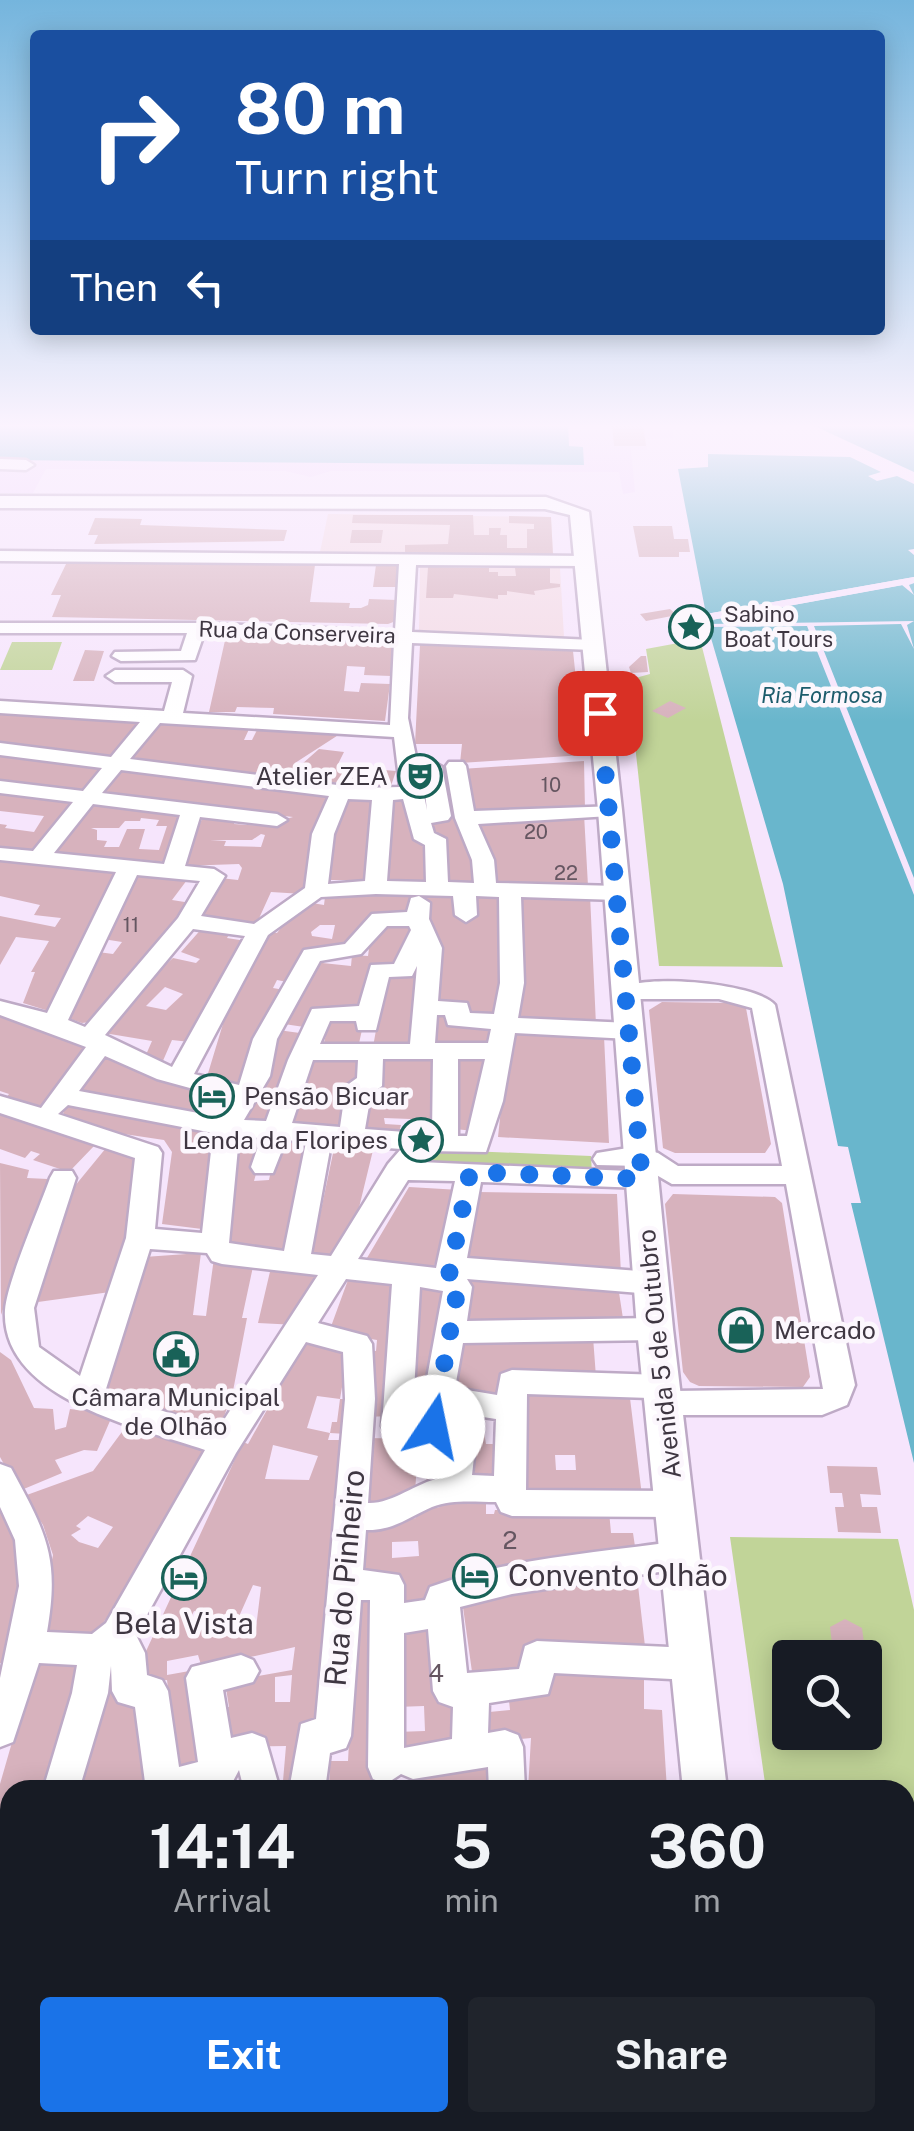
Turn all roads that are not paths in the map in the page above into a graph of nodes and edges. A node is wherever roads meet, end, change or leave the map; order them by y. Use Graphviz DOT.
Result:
graph roads {
  1 [pos="582,523"];
  2 [pos="0,556"];
  3 [pos="408,560"];
  4 [pos="584,562"];
  5 [pos="0,628"];
  6 [pos="197,628"];
  7 [pos="405,636"];
  8 [pos="593,645"];
  9 [pos="121,656"];
  10 [pos="114,676"];
  11 [pos="0,707"];
  12 [pos="164,716"];
  13 [pos="400,732"];
  14 [pos="0,749"];
  15 [pos="118,762"];
  16 [pos="456,766"];
  17 [pos="432,767"];
  18 [pos="0,787"];
  19 [pos="341,791"];
  20 [pos="412,793"];
  21 [pos="383,795"];
  22 [pos="87,797"];
  23 [pos="192,809"];
  24 [pos="610,810"];
  25 [pos="421,817"];
  26 [pos="464,818"];
  27 [pos="277,820"];
  28 [pos="0,854"];
  29 [pos="39,858"];
  30 [pos="131,865"];
  31 [pos="172,870"];
  32 [pos="376,886"];
  33 [pos="428,888"];
  34 [pos="487,889"];
  35 [pos="316,891"];
  36 [pos="618,893"];
  37 [pos="466,916"];
  38 [pos="186,921"];
  39 [pos="420,925"];
  40 [pos="259,931"];
  41 [pos="626,992"];
  42 [pos="0,1008"];
  43 [pos="425,1008"];
  44 [pos="370,1012"];
  45 [pos="52,1024"];
  46 [pos="506,1024"];
  47 [pos="272,1026"];
  48 [pos="630,1031"];
  49 [pos="96,1039"];
  50 [pos="308,1042"];
  51 [pos="434,1051"];
  52 [pos="500,1051"];
  53 [pos="367,1052"];
  54 [pos="179,1078"];
  55 [pos="246,1095"];
  56 [pos="63,1096"];
  57 [pos="0,1104"];
  58 [pos="43,1118"];
  59 [pos="227,1127"];
  60 [pos="275,1131"];
  61 [pos="320,1135"];
  62 [pos="351,1138"];
  63 [pos="431,1144"];
  64 [pos="474,1159"];
  65 [pos="606,1159"];
  66 [pos="640,1166"];
  67 [pos="264,1167"];
  68 [pos="398,1170"];
  69 [pos="794,1174"];
  70 [pos="63,1178"];
  71 [pos="140,1238"];
  72 [pos="215,1244"];
  73 [pos="296,1260"];
  74 [pos="342,1265"];
  75 [pos="450,1273"];
  76 [pos="408,1274"];
  77 [pos="652,1282"];
  78 [pos="655,1328"];
  79 [pos="300,1330"];
  80 [pos="452,1332"];
  81 [pos="11,1341"];
  82 [pos="662,1395"];
  83 [pos="511,1396"];
  84 [pos="88,1398"];
  85 [pos="436,1412"];
  86 [pos="358,1426"];
  87 [pos="397,1426"];
  88 [pos="226,1444"];
  89 [pos="0,1477"];
  90 [pos="454,1488"];
  91 [pos="510,1490"];
  92 [pos="674,1504"];
  93 [pos="350,1516"];
  94 [pos="679,1555"];
  95 [pos="343,1585"];
  96 [pos="444,1612"];
  97 [pos="388,1620"];
  98 [pos="107,1642"];
  99 [pos="26,1647"];
  100 [pos="690,1664"];
  101 [pos="241,1671"];
  102 [pos="470,1689"];
  103 [pos="0,1730"];
  104 [pos="487,1750"];
  105 [pos="201,1776"];
  106 [pos="64,1780"];
  107 [pos="163,1780"];
  108 [pos="260,1780"];
  109 [pos="308,1780"];
  110 [pos="502,1780"];
  111 [pos="703,1780"];
  1 -- 4 [label="main road, Avenida 5 de Outubro"];
  2 -- 3 [label="street"];
  3 -- 4 [label="street"];
  3 -- 7 [label="street"];
  4 -- 8 [label="main road, Avenida 5 de Outubro"];
  5 -- 6 [label="street, Rua da Conserveira"];
  6 -- 7 [label="street, Rua da Conserveira"];
  6 -- 9 [label="street"];
  7 -- 8 [label="street, Rua da Conserveira"];
  7 -- 13 [label="street"];
  8 -- 24 [label="main road, Avenida 5 de Outubro"];
  10 -- 12 [label="street"];
  11 -- 12 [label="street"];
  12 -- 13 [label="street"];
  12 -- 15 [label="street"];
  13 -- 20 [label="street"];
  14 -- 15 [label="street"];
  15 -- 19 [label="street"];
  15 -- 22 [label="street"];
  16 -- 26 [label="street"];
  17 -- 25 [label="street"];
  18 -- 22 [label="street"];
  19 -- 21 [label="street"];
  19 -- 35 [label="street"];
  20 -- 21 [label="street"];
  20 -- 25 [label="street"];
  21 -- 32 [label="street"];
  22 -- 23 [label="street"];
  22 -- 29 [label="street"];
  23 -- 27 [label="street"];
  23 -- 31 [label="street"];
  24 -- 26 [label="street"];
  24 -- 36 [label="main road, Avenida 5 de Outubro"];
  25 -- 33 [label="street"];
  26 -- 34 [label="street"];
  28 -- 29 [label="street"];
  29 -- 30 [label="street"];
  30 -- 31 [label="street"];
  30 -- 45 [label="street"];
  31 -- 38 [label="street"];
  32 -- 33 [label="street"];
  32 -- 35 [label="street"];
  33 -- 34 [label="street"];
  33 -- 39 [label="street"];
  34 -- 36 [label="street"];
  34 -- 37 [label="street"];
  34 -- 46 [label="street"];
  35 -- 40 [label="street"];
  36 -- 41 [label="main road, Avenida 5 de Outubro"];
  38 -- 40 [label="street"];
  38 -- 49 [label="street"];
  39 -- 43 [label="street"];
  39 -- 44 [label="street"];
  39 -- 47 [label="street"];
  40 -- 54 [label="street"];
  41 -- 48 [label="main road, Avenida 5 de Outubro"];
  41 -- 69 [label="street"];
  42 -- 45 [label="street"];
  43 -- 46 [label="street"];
  43 -- 51 [label="street"];
  44 -- 50 [label="street"];
  44 -- 53 [label="street"];
  45 -- 49 [label="street"];
  46 -- 48 [label="street"];
  46 -- 52 [label="street"];
  47 -- 50 [label="street"];
  47 -- 55 [label="street"];
  48 -- 66 [label="main road, Avenida 5 de Outubro"];
  49 -- 54 [label="street"];
  49 -- 56 [label="street"];
  50 -- 53 [label="street"];
  50 -- 60 [label="street"];
  51 -- 52 [label="street"];
  51 -- 53 [label="street"];
  51 -- 63 [label="street"];
  52 -- 64 [label="street"];
  53 -- 62 [label="street"];
  54 -- 55 [label="street"];
  55 -- 59 [label="street"];
  56 -- 58 [label="street"];
  56 -- 59 [label="street"];
  57 -- 58 [label="street"];
  58 -- 71 [label="street"];
  59 -- 60 [label="street"];
  59 -- 72 [label="street"];
  60 -- 61 [label="street"];
  60 -- 67 [label="street"];
  61 -- 62 [label="street"];
  61 -- 73 [label="street"];
  62 -- 63 [label="street"];
  63 -- 64 [label="street"];
  63 -- 68 [label="street"];
  64 -- 66 [label="street"];
  64 -- 68 [label="street"];
  64 -- 75 [label="street"];
  65 -- 66 [label="street"];
  66 -- 69 [label="street"];
  66 -- 77 [label="main road, Avenida 5 de Outubro"];
  68 -- 74 [label="street"];
  69 -- 82 [label="street"];
  70 -- 81 [label="street"];
  71 -- 72 [label="street"];
  71 -- 84 [label="street"];
  72 -- 73 [label="street"];
  73 -- 74 [label="street"];
  74 -- 76 [label="street"];
  74 -- 79 [label="street"];
  75 -- 76 [label="street"];
  75 -- 77 [label="street"];
  75 -- 80 [label="street"];
  76 -- 87 [label="street"];
  77 -- 78 [label="main road, Avenida 5 de Outubro"];
  78 -- 80 [label="street"];
  78 -- 82 [label="main road, Avenida 5 de Outubro"];
  79 -- 86 [label="street, Rua do Pinheiro"];
  79 -- 88 [label="street"];
  80 -- 85 [label="street"];
  81 -- 84 [label="street"];
  82 -- 83 [label="street"];
  82 -- 92 [label="main road, Avenida 5 de Outubro"];
  83 -- 85 [label="street"];
  83 -- 91 [label="street"];
  84 -- 88 [label="street"];
  85 -- 87 [label="street"];
  85 -- 90 [label="street"];
  86 -- 87 [label="street"];
  86 -- 93 [label="street, Rua do Pinheiro"];
  88 -- 98 [label="street"];
  89 -- 99 [label="street"];
  90 -- 91 [label="street"];
  90 -- 93 [label="street"];
  91 -- 92 [label="street"];
  92 -- 94 [label="main road, Avenida 5 de Outubro"];
  93 -- 95 [label="street, Rua do Pinheiro"];
  94 -- 96 [label="street"];
  94 -- 100 [label="main road, Avenida 5 de Outubro"];
  95 -- 97 [label="street"];
  95 -- 109 [label="street, Rua do Pinheiro"];
  96 -- 97 [label="street"];
  96 -- 102 [label="street"];
  97 -- 104 [label="street"];
  98 -- 99 [label="street"];
  98 -- 106 [label="street"];
  98 -- 107 [label="street"];
  99 -- 103 [label="street"];
  100 -- 102 [label="street"];
  100 -- 111 [label="main road, Avenida 5 de Outubro"];
  101 -- 105 [label="street"];
  102 -- 104 [label="street"];
  104 -- 110 [label="street"];
  105 -- 108 [label="street"];
}
